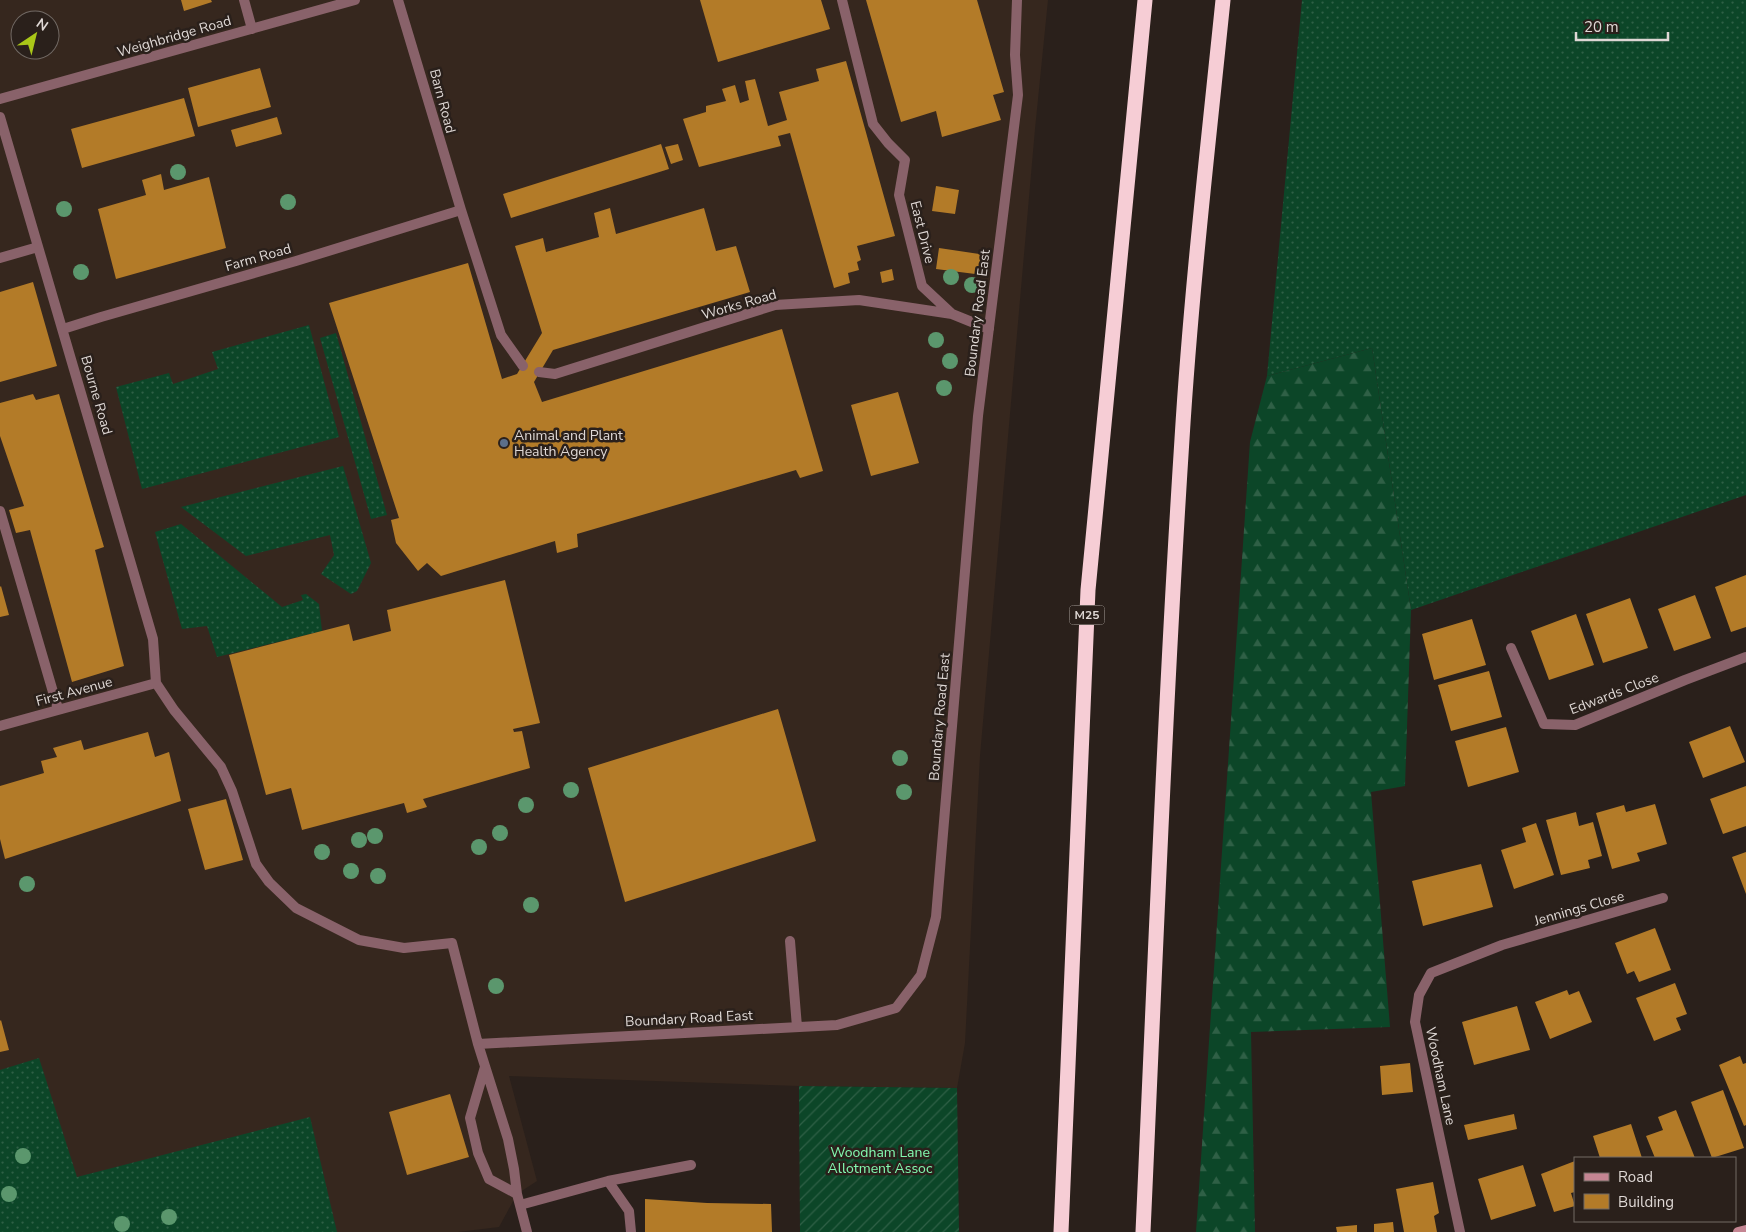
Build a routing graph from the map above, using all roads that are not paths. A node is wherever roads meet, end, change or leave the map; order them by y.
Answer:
1 (244, 0) edge
2 (355, 0) edge
3 (398, 0) edge
4 (842, 0) edge
5 (1017, 0) edge
6 (1145, 0) edge
7 (1223, 0) edge
8 (252, 28) junction
9 (0, 99) edge
10 (0, 117) edge
11 (461, 210) junction
12 (38, 247) junction
13 (0, 258) edge
14 (952, 314) junction
15 (989, 328) junction
16 (63, 329) junction
17 (523, 366) dead end
18 (539, 372) dead end
19 (0, 511) edge
20 (1511, 648) dead end
21 (1745, 660) edge
22 (156, 683) junction
23 (58, 710) junction
24 (0, 726) edge
25 (1663, 898) dead end
26 (790, 941) dead end
27 (1502, 945) joint
28 (797, 1026) junction
29 (478, 1044) junction
30 (485, 1067) junction
31 (691, 1165) dead end
32 (608, 1181) junction
33 (517, 1194) junction
34 (520, 1205) junction
35 (1746, 1230) edge
36 (527, 1232) edge
37 (631, 1232) edge
38 (1061, 1232) edge
39 (1143, 1232) edge
40 (1460, 1232) edge
41 (1738, 1232) edge

1 - 8 street
2 - 8 street, Weighbridge Road
3 - 11 street, Barn Road
4 - 14 street, East Drive
5 - 15 street, Boundary Road East
6 - 38 highway, M25
7 - 39 highway
8 - 9 street, Weighbridge Road
10 - 12 street, Bourne Road
11 - 16 street, Farm Road
11 - 17 street
12 - 13 street
12 - 16 street, Bourne Road
14 - 15 street, East Drive
14 - 18 street, Works Road
15 - 28 street, Boundary Road East
16 - 22 street, Bourne Road
19 - 23 street
20 - 21 street, Edwards Close
22 - 23 street, First Avenue
22 - 29 street
23 - 24 street, First Avenue
25 - 27 street, Jennings Close
26 - 28 street
27 - 40 street, Woodham Lane
28 - 29 street, Boundary Road East
29 - 30 street
30 - 33 street
30 - 33 street
31 - 32 street
32 - 34 street
32 - 37 street
33 - 34 street
34 - 36 street
35 - 41 main road

